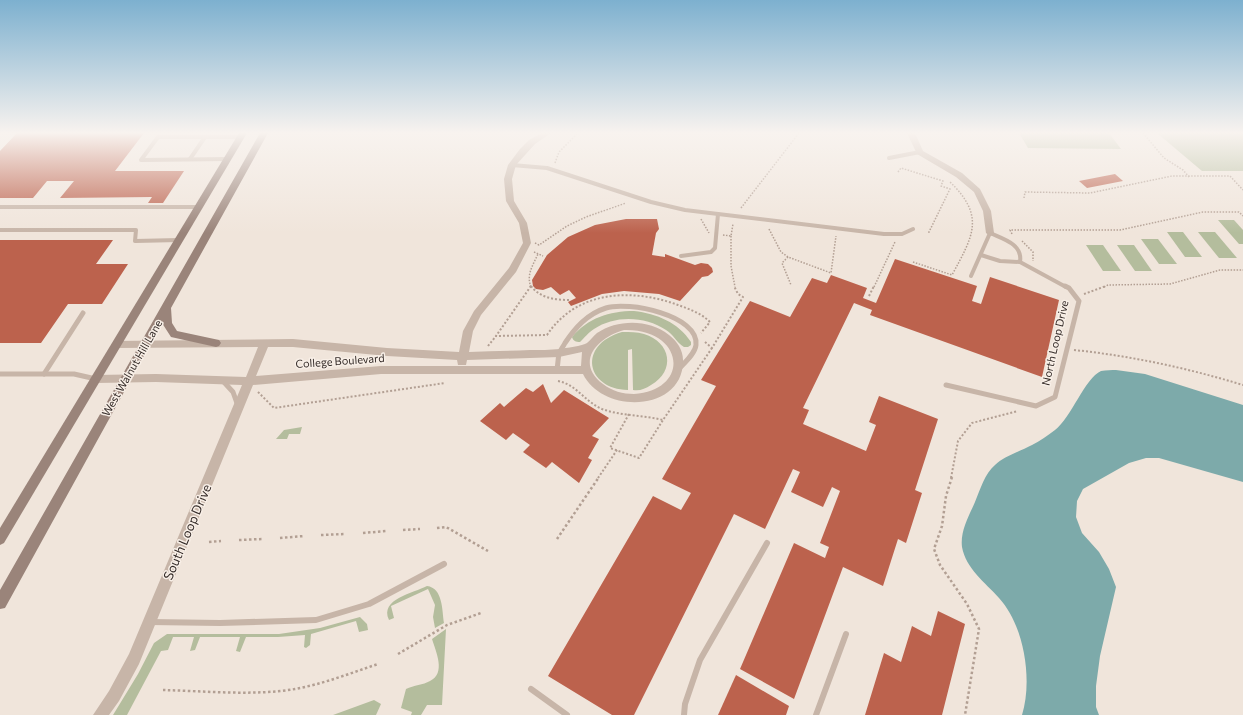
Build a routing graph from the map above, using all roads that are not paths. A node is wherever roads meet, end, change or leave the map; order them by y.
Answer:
1 (224, 166) edge
2 (245, 166) edge
3 (512, 166) edge
4 (536, 166) edge
5 (945, 166) edge
6 (0, 207) edge
7 (199, 207) junction
8 (718, 214) junction
9 (913, 229) dead end
10 (0, 230) edge
11 (990, 233) junction
12 (179, 240) junction
13 (981, 255) junction
14 (681, 256) dead end
15 (1020, 262) junction
16 (971, 276) dead end
17 (166, 308) junction
18 (84, 313) dead end
19 (216, 343) junction
20 (265, 343) junction
21 (116, 344) junction
22 (146, 344) junction
23 (589, 347) junction
24 (559, 353) junction
25 (463, 356) junction
26 (558, 369) junction
27 (460, 370) junction
28 (586, 370) junction
29 (678, 370) junction
30 (0, 374) edge
31 (44, 374) junction
32 (96, 379) junction
33 (125, 379) junction
34 (222, 380) junction
35 (250, 381) junction
36 (946, 385) dead end
37 (239, 409) junction
38 (0, 539) edge
39 (767, 543) dead end
40 (444, 564) dead end
41 (0, 603) edge
42 (149, 622) junction
43 (846, 634) dead end
44 (531, 689) dead end
45 (100, 715) edge
46 (567, 715) edge
47 (684, 715) edge
48 (816, 715) edge

1 - 7 main road
2 - 17 main road, West Walnut Hill Lane
3 - 25 street
4 - 8 lane
5 - 11 street
6 - 7 lane
7 - 12 main road
8 - 9 lane
8 - 14 lane
10 - 12 lane
11 - 13 lane
11 - 15 lane
12 - 21 main road
13 - 15 lane
13 - 16 lane
15 - 36 lane, North Loop Drive
17 - 19 main road
17 - 22 main road, West Walnut Hill Lane
18 - 31 lane
19 - 20 street, College Boulevard
19 - 22 street, College Boulevard
20 - 25 street, College Boulevard
20 - 35 street, South Loop Drive
21 - 22 street, College Boulevard
21 - 32 main road
22 - 33 main road, West Walnut Hill Lane
23 - 24 street, College Boulevard
23 - 28 street
23 - 29 street
24 - 25 street, College Boulevard
24 - 26 lane
24 - 29 lane
25 - 27 street
26 - 27 street, College Boulevard
26 - 28 street, College Boulevard
27 - 35 street, College Boulevard
28 - 29 street
30 - 31 lane
31 - 32 lane
32 - 33 street, College Boulevard
32 - 38 main road
33 - 34 street, College Boulevard
33 - 41 main road, West Walnut Hill Lane
34 - 35 street, College Boulevard
34 - 37 lane
35 - 37 street, South Loop Drive
37 - 42 street, South Loop Drive
39 - 47 lane
40 - 42 lane
42 - 45 street, South Loop Drive
43 - 48 lane
44 - 46 lane

